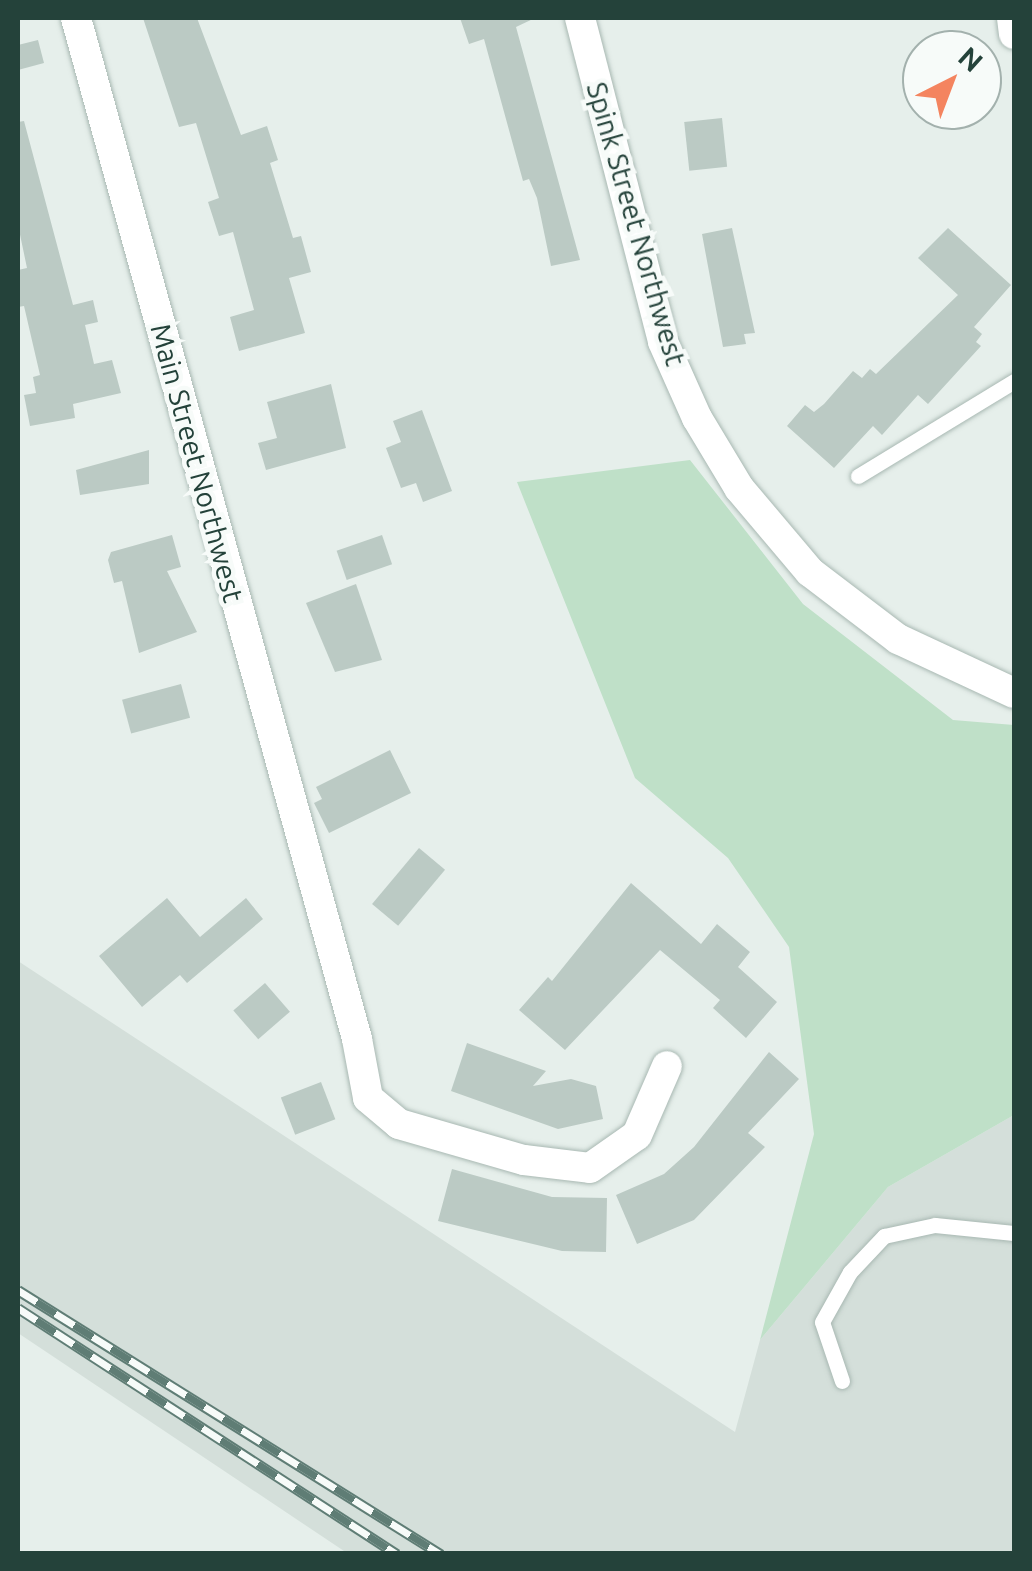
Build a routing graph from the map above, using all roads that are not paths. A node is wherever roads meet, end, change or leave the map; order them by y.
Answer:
1 (76, 18) edge
2 (580, 18) edge
3 (1012, 18) edge
4 (1014, 34) edge
5 (1014, 381) edge
6 (858, 476) dead end
7 (1014, 693) edge
8 (667, 1066) dead end
9 (1014, 1233) edge
10 (842, 1381) dead end

1 - 8 street, Main Street Northwest
2 - 7 street, Spink Street Northwest
3 - 4 street
5 - 6 lane
9 - 10 lane

